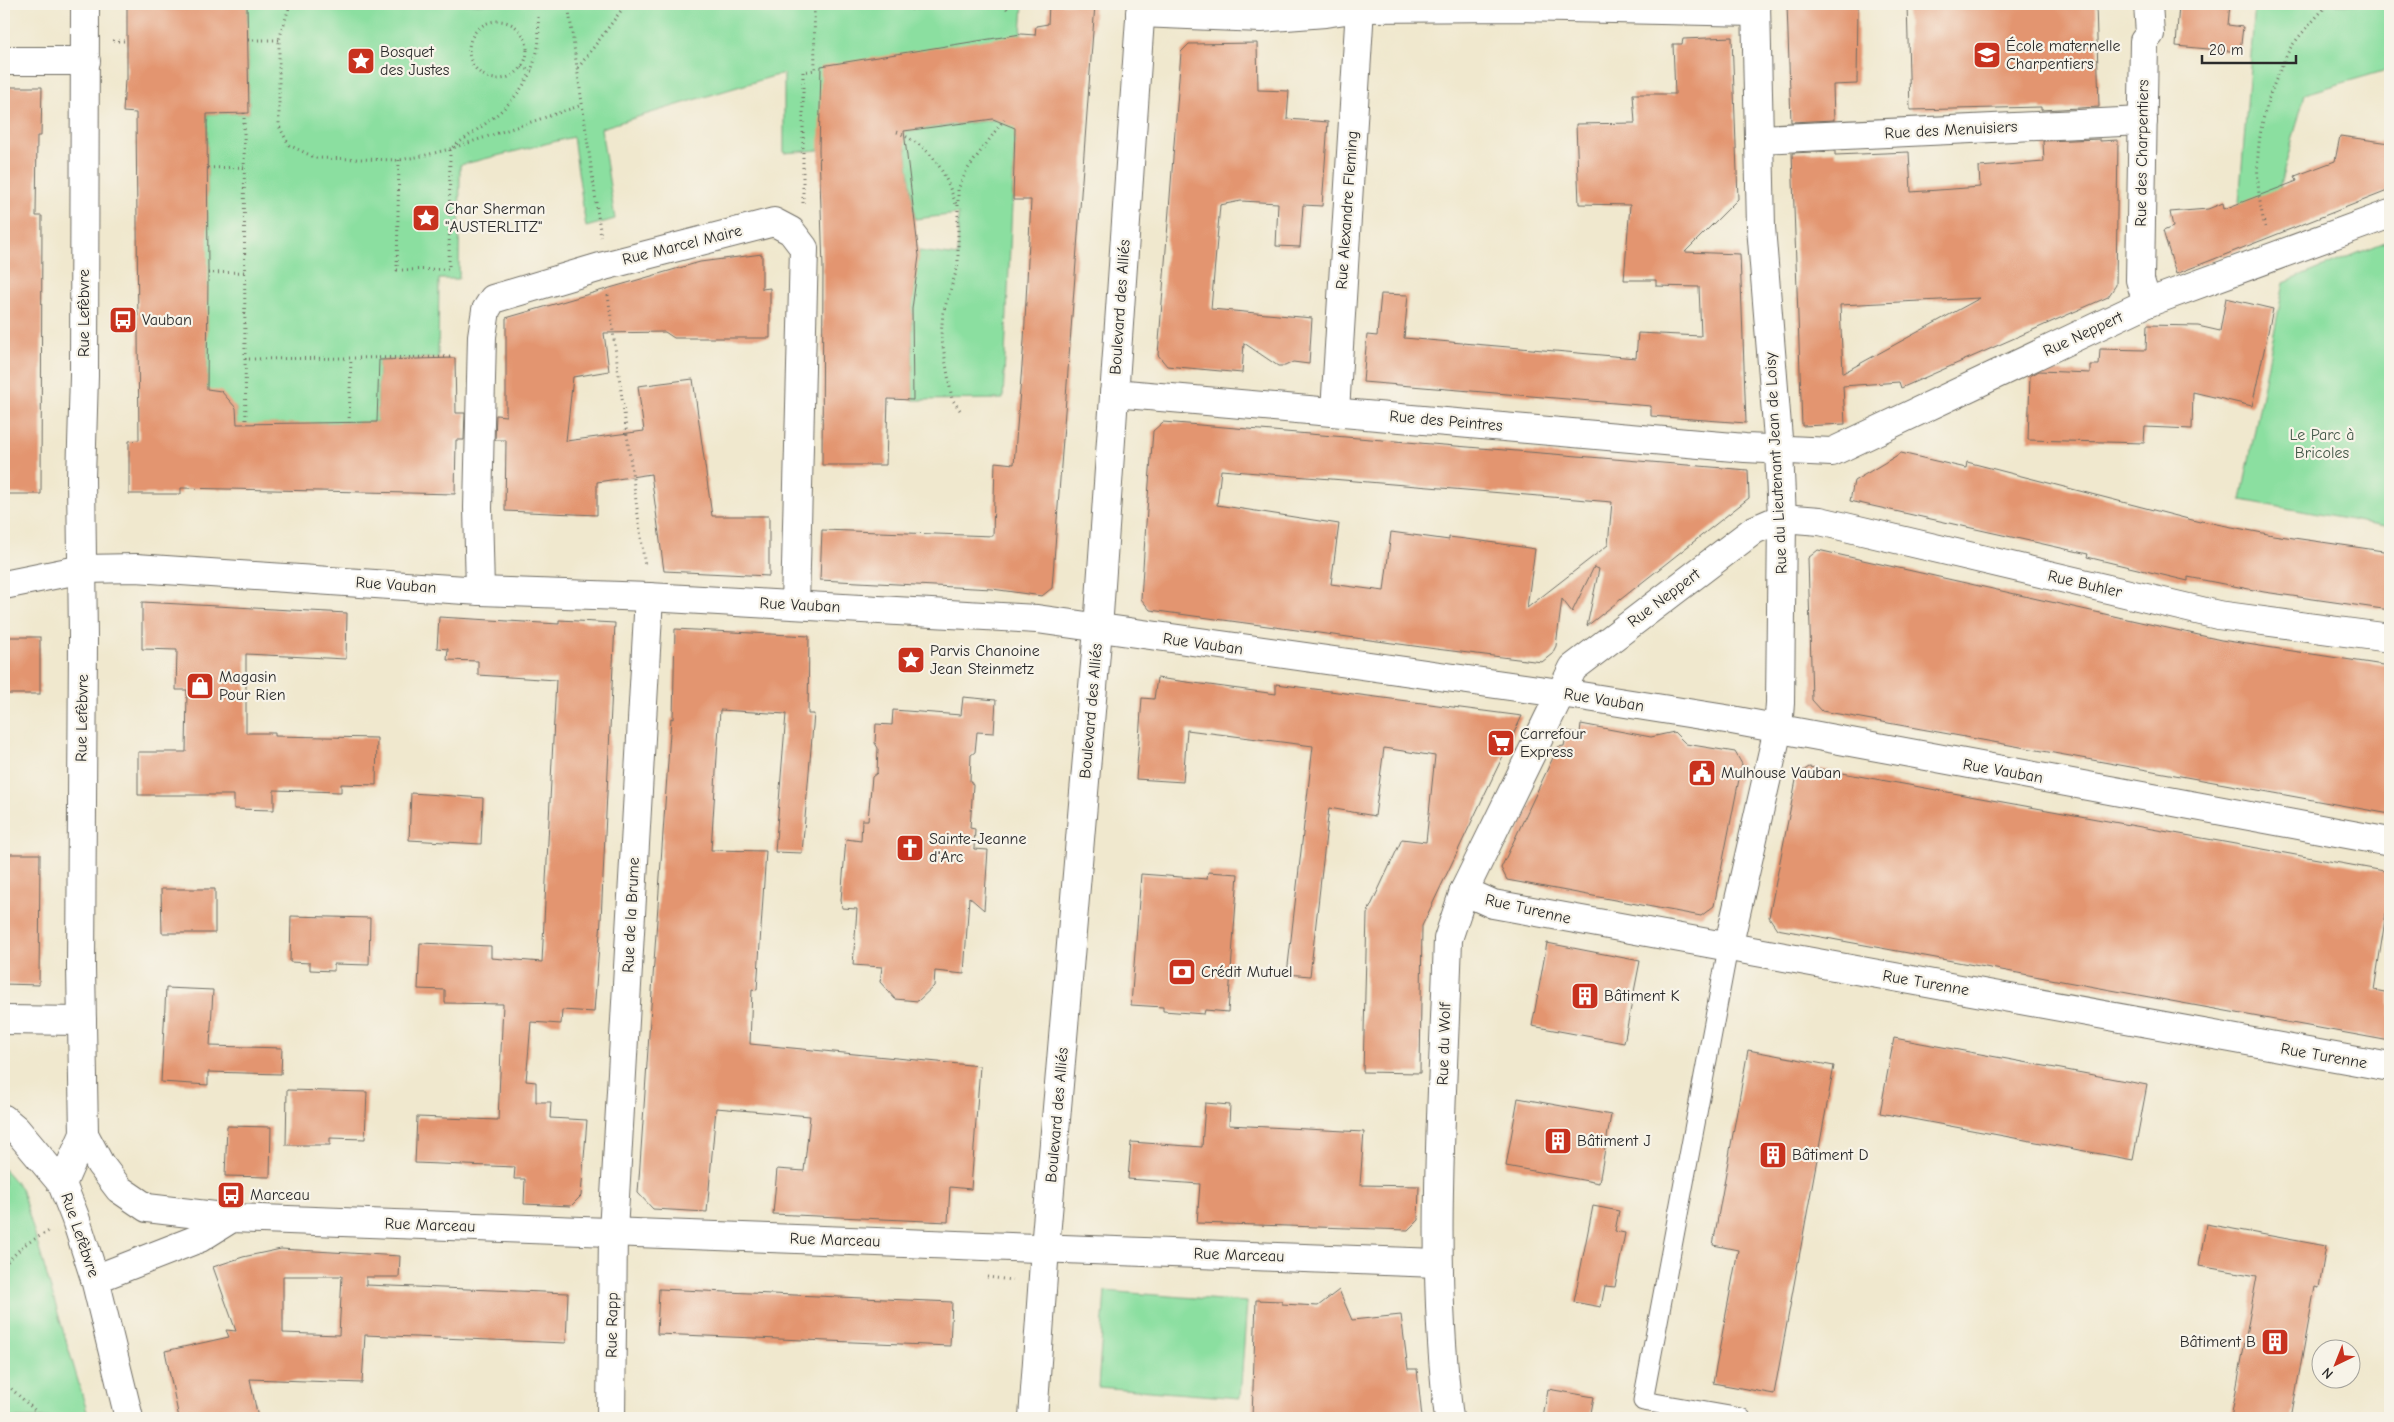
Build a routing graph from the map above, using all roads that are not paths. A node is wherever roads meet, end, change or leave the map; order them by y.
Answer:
1 (85, 4) edge
2 (2148, 4) edge
3 (1516, 5) edge
4 (1360, 8) junction
5 (1756, 8) edge
6 (1140, 9) edge
7 (1261, 11) edge
8 (4, 61) edge
9 (86, 61) junction
10 (2143, 121) junction
11 (1759, 139) junction
12 (2390, 214) edge
13 (2147, 304) junction
14 (1114, 392) junction
15 (1334, 411) junction
16 (1779, 450) junction
17 (1782, 518) junction
18 (82, 569) junction
19 (4, 585) edge
20 (480, 592) junction
21 (649, 597) junction
22 (795, 604) junction
23 (1098, 629) junction
24 (2390, 638) edge
25 (1561, 693) junction
26 (1778, 730) junction
27 (2390, 842) edge
28 (1464, 892) junction
29 (1728, 948) junction
30 (4, 1020) edge
31 (82, 1021) junction
32 (2390, 1068) edge
33 (4, 1119) edge
34 (84, 1134) junction
35 (62, 1184) junction
36 (232, 1218) junction
37 (613, 1232) junction
38 (1045, 1248) junction
39 (1437, 1263) junction
40 (95, 1279) junction
41 (129, 1418) edge
42 (611, 1418) edge
43 (1033, 1418) edge
44 (1449, 1418) edge
45 (1741, 1418) edge

1 - 9 street, Rue Lefèbvre
2 - 10 street, Rue des Charpentiers
3 - 4 street
3 - 5 street
4 - 7 street
4 - 15 street, Rue Alexandre Fleming
5 - 11 street, Rue du Lieutenant Jean de Loisy
6 - 7 street
6 - 14 street, Boulevard des Alliés
8 - 9 street
9 - 18 street, Rue Lefèbvre
10 - 11 street, Rue des Menuisiers
10 - 13 street, Rue des Charpentiers
11 - 16 street, Rue du Lieutenant Jean de Loisy
12 - 13 street, Rue Neppert
13 - 16 street, Rue Neppert
14 - 15 street, Rue des Peintres
14 - 23 street, Boulevard des Alliés
15 - 16 street, Rue des Peintres
16 - 17 street, Rue du Lieutenant Jean de Loisy
17 - 24 street, Rue Buhler
17 - 25 street, Rue Neppert
17 - 26 street, Rue du Lieutenant Jean de Loisy
18 - 19 street, Rue Vauban
18 - 20 street, Rue Vauban
18 - 31 street, Rue Lefèbvre
20 - 21 street, Rue Vauban
20 - 22 street, Rue Marcel Maire
21 - 22 street, Rue Vauban
21 - 37 street, Rue de la Brume
22 - 23 street, Rue Vauban
23 - 25 street, Rue Vauban
23 - 38 street, Boulevard des Alliés
25 - 26 street, Rue Vauban
25 - 28 street, Rue du Wolf
26 - 27 street, Rue Vauban
26 - 29 street, Rue du Lieutenant Jean de Loisy
28 - 29 street, Rue Turenne
28 - 39 street, Rue du Wolf
29 - 32 street, Rue Turenne
29 - 45 lane
30 - 31 street
31 - 34 street, Rue Lefèbvre
33 - 35 street
34 - 35 street, Rue Lefèbvre
34 - 36 street, Rue Marceau
35 - 40 street, Rue Lefèbvre
36 - 37 street, Rue Marceau
36 - 40 street
37 - 38 street, Rue Marceau
37 - 42 street, Rue Rapp
38 - 39 street, Rue Marceau
38 - 43 street, Boulevard des Alliés
39 - 44 street, Rue du Wolf
40 - 41 street, Rue Lefèbvre

